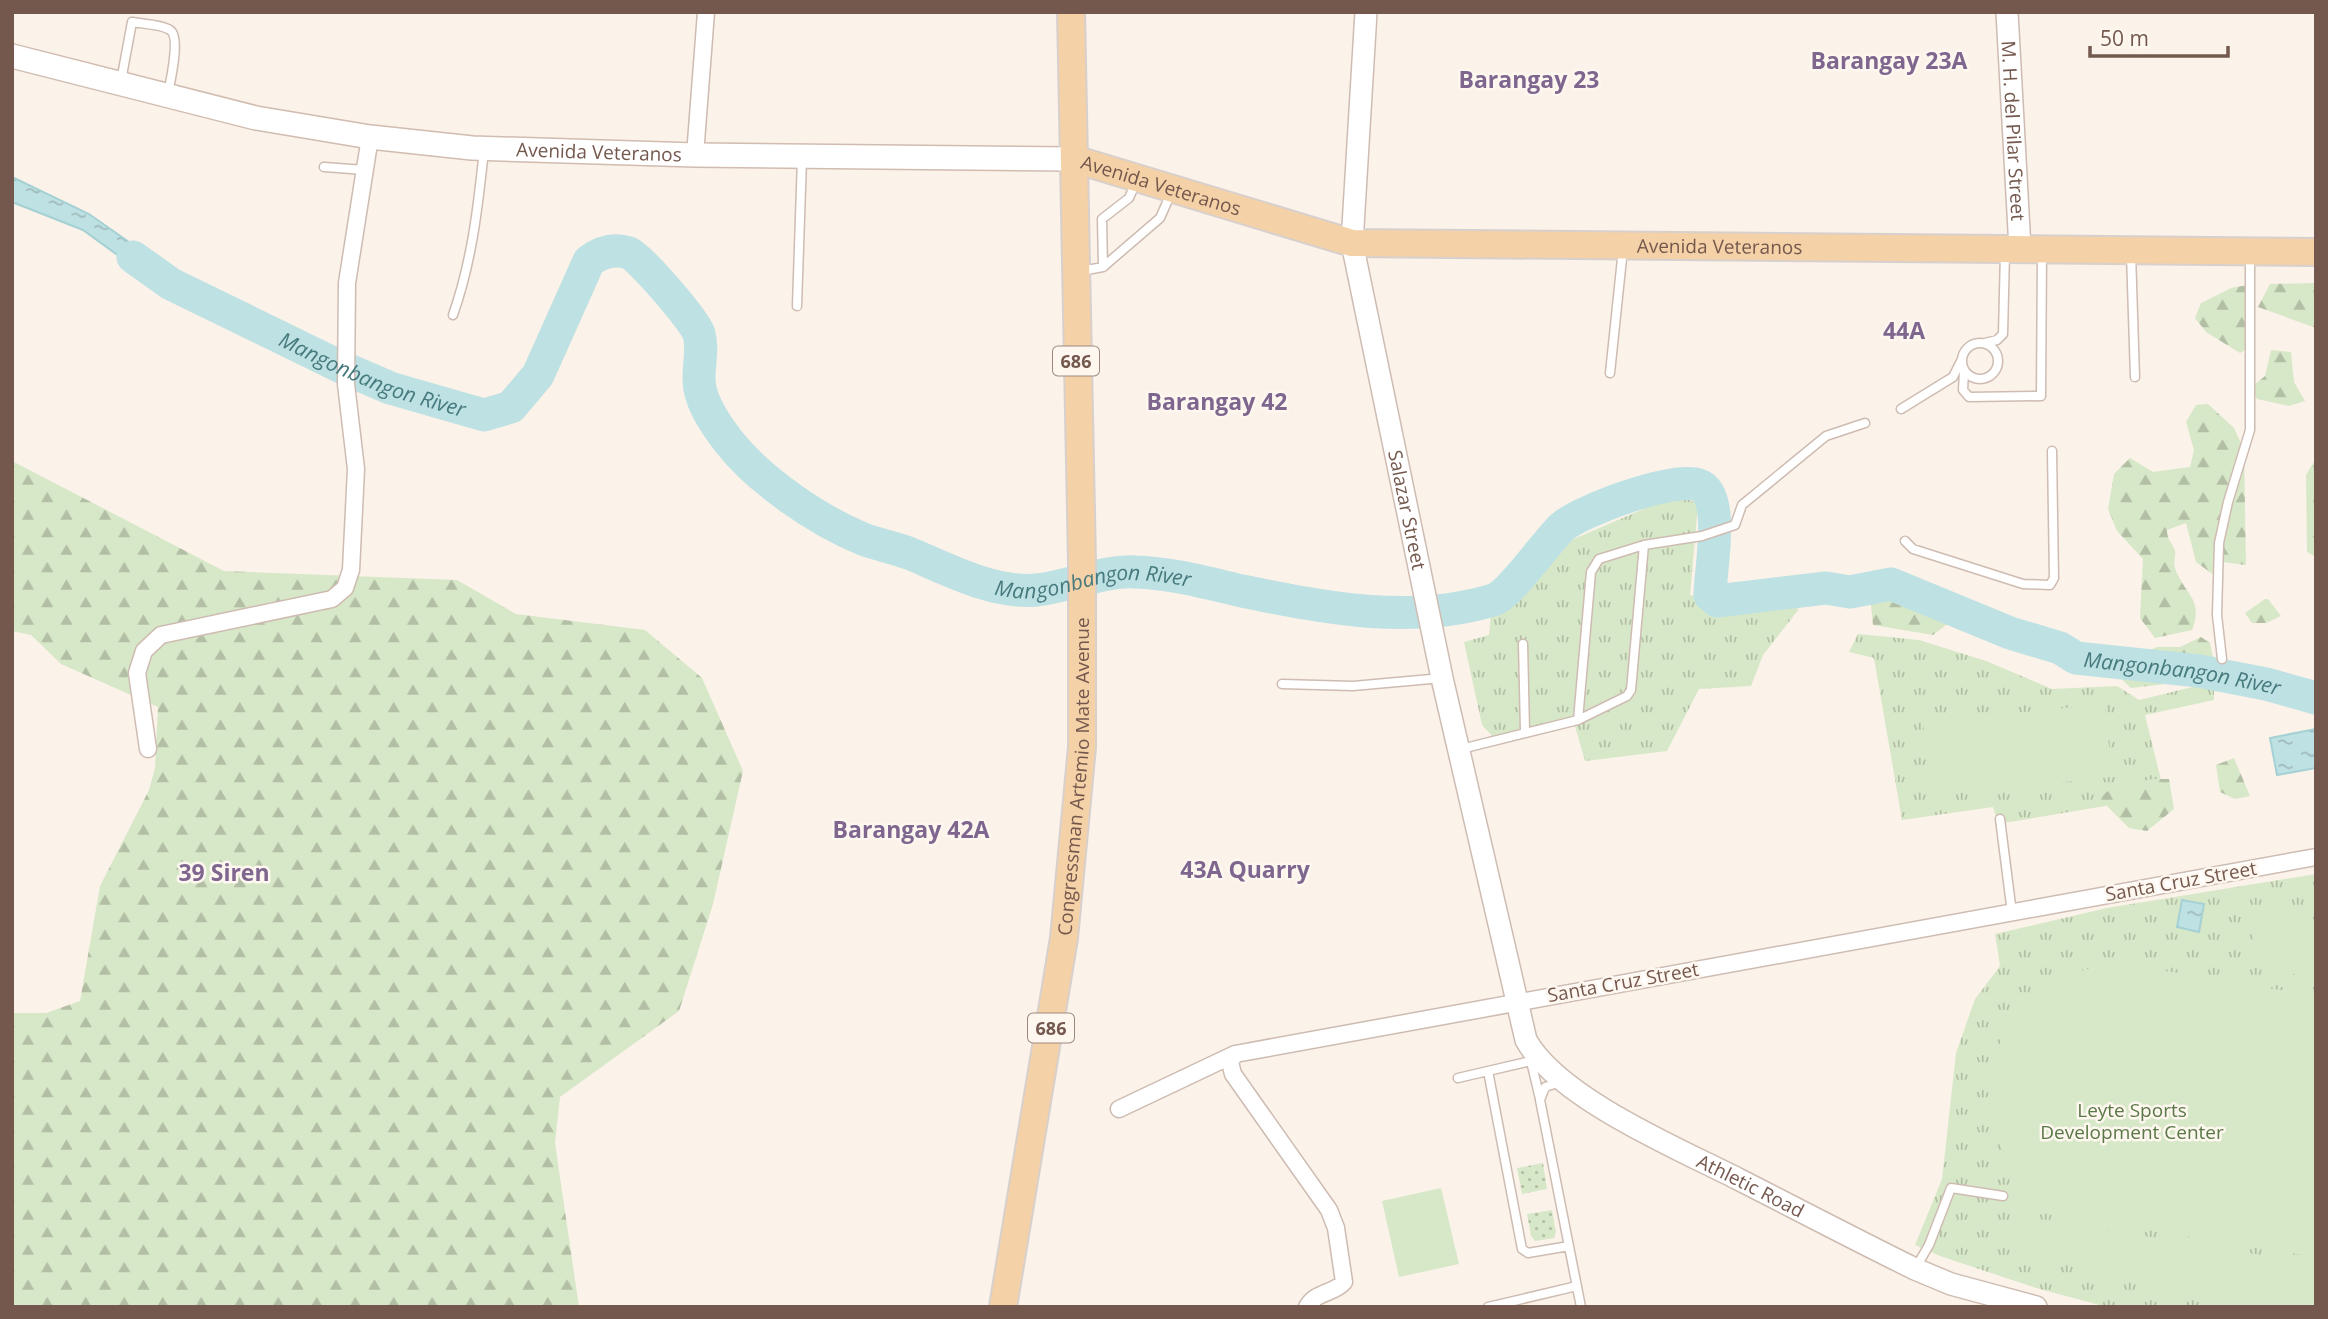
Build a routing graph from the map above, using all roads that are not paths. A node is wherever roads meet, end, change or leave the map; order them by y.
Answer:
1 (133, 12) edge
2 (706, 12) edge
3 (1071, 12) edge
4 (1366, 12) edge
5 (2007, 12) edge
6 (132, 22) junction
7 (12, 57) edge
8 (121, 84) junction
9 (168, 96) junction
10 (1073, 116) junction
11 (370, 137) junction
12 (484, 148) junction
13 (695, 155) junction
14 (803, 156) junction
15 (1073, 159) junction
16 (324, 167) dead end
17 (1101, 167) junction
18 (365, 170) junction
19 (1137, 178) junction
20 (1172, 189) junction
21 (1352, 243) junction
22 (1624, 246) junction
23 (2022, 249) junction
24 (2131, 250) junction
25 (2250, 251) junction
26 (2316, 251) edge
27 (1103, 267) junction
28 (1074, 272) junction
29 (797, 306) dead end
30 (453, 315) dead end
31 (1983, 343) junction
32 (1962, 359) junction
33 (1964, 371) junction
34 (1610, 373) dead end
35 (2135, 377) dead end
36 (1900, 409) dead end
37 (1866, 423) dead end
38 (2052, 451) dead end
39 (1905, 541) dead end
40 (1644, 544) junction
41 (1523, 644) dead end
42 (2222, 659) dead end
43 (1442, 678) junction
44 (1282, 684) dead end
45 (1578, 720) junction
46 (1525, 731) junction
47 (148, 749) dead end
48 (1458, 750) junction
49 (2000, 819) dead end
50 (2316, 857) edge
51 (2011, 913) junction
52 (1518, 1001) junction
53 (1528, 1051) junction
54 (1235, 1054) junction
55 (1488, 1071) junction
56 (1458, 1078) dead end
57 (1563, 1082) junction
58 (1540, 1101) junction
59 (1119, 1109) dead end
60 (2003, 1196) dead end
61 (1569, 1246) junction
62 (1915, 1269) junction
63 (1577, 1286) junction
64 (1003, 1307) edge
65 (1307, 1307) edge
66 (1488, 1307) edge
67 (1581, 1307) edge
68 (2036, 1307) edge

1 - 6 lane
2 - 13 street
3 - 10 main road, 686
4 - 21 street, Salazar Street
5 - 23 street, M. H. del Pilar Street
6 - 8 lane
6 - 9 lane
7 - 8 main road, Avenida Veteranos
8 - 9 main road, Avenida Veteranos
9 - 11 main road, Avenida Veteranos
10 - 15 main road, 686
10 - 17 main road
11 - 12 main road, Avenida Veteranos
11 - 18 street
12 - 13 main road, Avenida Veteranos
12 - 30 lane
13 - 14 main road, Avenida Veteranos
14 - 15 main road, Avenida Veteranos
14 - 29 lane
15 - 17 main road, Avenida Veteranos
15 - 28 main road, Congressman Artemio Mate Avenue / 686
16 - 18 lane
17 - 19 main road, Avenida Veteranos
18 - 47 street
19 - 20 main road, Avenida Veteranos
19 - 27 lane
20 - 21 main road, Avenida Veteranos
20 - 27 lane
21 - 22 main road, Avenida Veteranos
21 - 43 street, Salazar Street
22 - 23 main road, Avenida Veteranos
22 - 34 lane
23 - 24 main road, Avenida Veteranos
23 - 31 lane
23 - 33 lane
24 - 25 main road, Avenida Veteranos
24 - 35 lane
25 - 26 main road, Avenida Veteranos
25 - 42 lane
27 - 28 lane
28 - 64 main road, Congressman Artemio Mate Avenue / 686
31 - 32 lane
31 - 33 lane
32 - 33 lane
32 - 36 lane
37 - 40 lane
38 - 39 lane
40 - 45 lane
40 - 45 lane
41 - 46 lane
43 - 44 lane
43 - 48 street, Salazar Street
45 - 46 lane
46 - 48 lane
48 - 52 street, Salazar Street
49 - 51 lane
50 - 51 street, Santa Cruz Street
51 - 52 street, Santa Cruz Street
52 - 53 street, Athletic Road
52 - 54 street, Santa Cruz Street
53 - 55 lane
53 - 57 street, Athletic Road
53 - 58 lane
54 - 59 street, Santa Cruz Street
54 - 65 street
55 - 56 lane
55 - 61 lane
57 - 58 lane
57 - 62 street, Athletic Road
58 - 61 lane
60 - 62 lane
61 - 63 lane
62 - 68 street, Athletic Road
63 - 66 lane
63 - 67 lane

